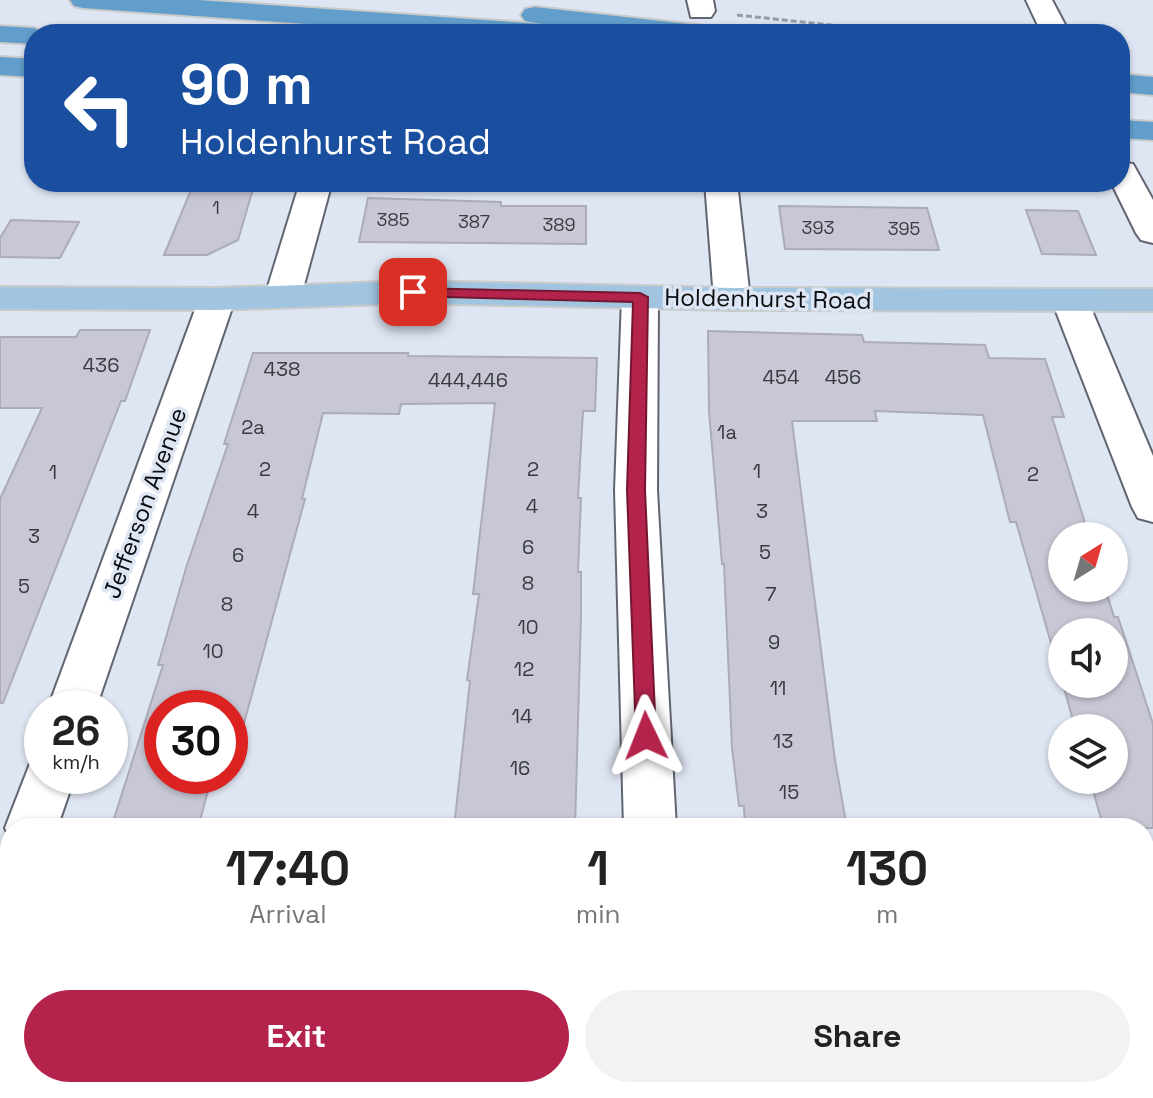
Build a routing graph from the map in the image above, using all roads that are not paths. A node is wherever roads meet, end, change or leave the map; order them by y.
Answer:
1 (83, 0) edge
2 (381, 0) edge
3 (1039, 0) edge
4 (702, 15) edge
5 (424, 24) edge
6 (1051, 24) edge
7 (0, 34) edge
8 (24, 35) edge
9 (0, 66) edge
10 (24, 67) edge
11 (1130, 84) edge
12 (1153, 86) edge
13 (1130, 130) edge
14 (1153, 131) edge
15 (1130, 187) edge
16 (313, 192) edge
17 (722, 192) edge
18 (1153, 233) edge
19 (283, 296) junction
20 (640, 297) junction
21 (0, 298) edge
22 (217, 299) junction
23 (732, 299) junction
24 (1153, 300) edge
25 (1070, 301) junction
26 (1153, 507) edge
27 (78, 690) edge
28 (43, 794) edge
29 (34, 818) edge
30 (650, 818) edge

1 - 5 highway
2 - 4 highway
3 - 6 street
7 - 8 highway
9 - 10 highway
11 - 12 highway
13 - 14 highway
15 - 18 street
16 - 19 street
17 - 23 street
19 - 20 main road, Holdenhurst Road
19 - 22 main road, Holdenhurst Road
20 - 23 main road, Holdenhurst Road
20 - 30 street
21 - 22 main road, Holdenhurst Road
22 - 27 street, Jefferson Avenue
23 - 25 main road, Holdenhurst Road
24 - 25 main road, Holdenhurst Road
25 - 26 street
28 - 29 street

